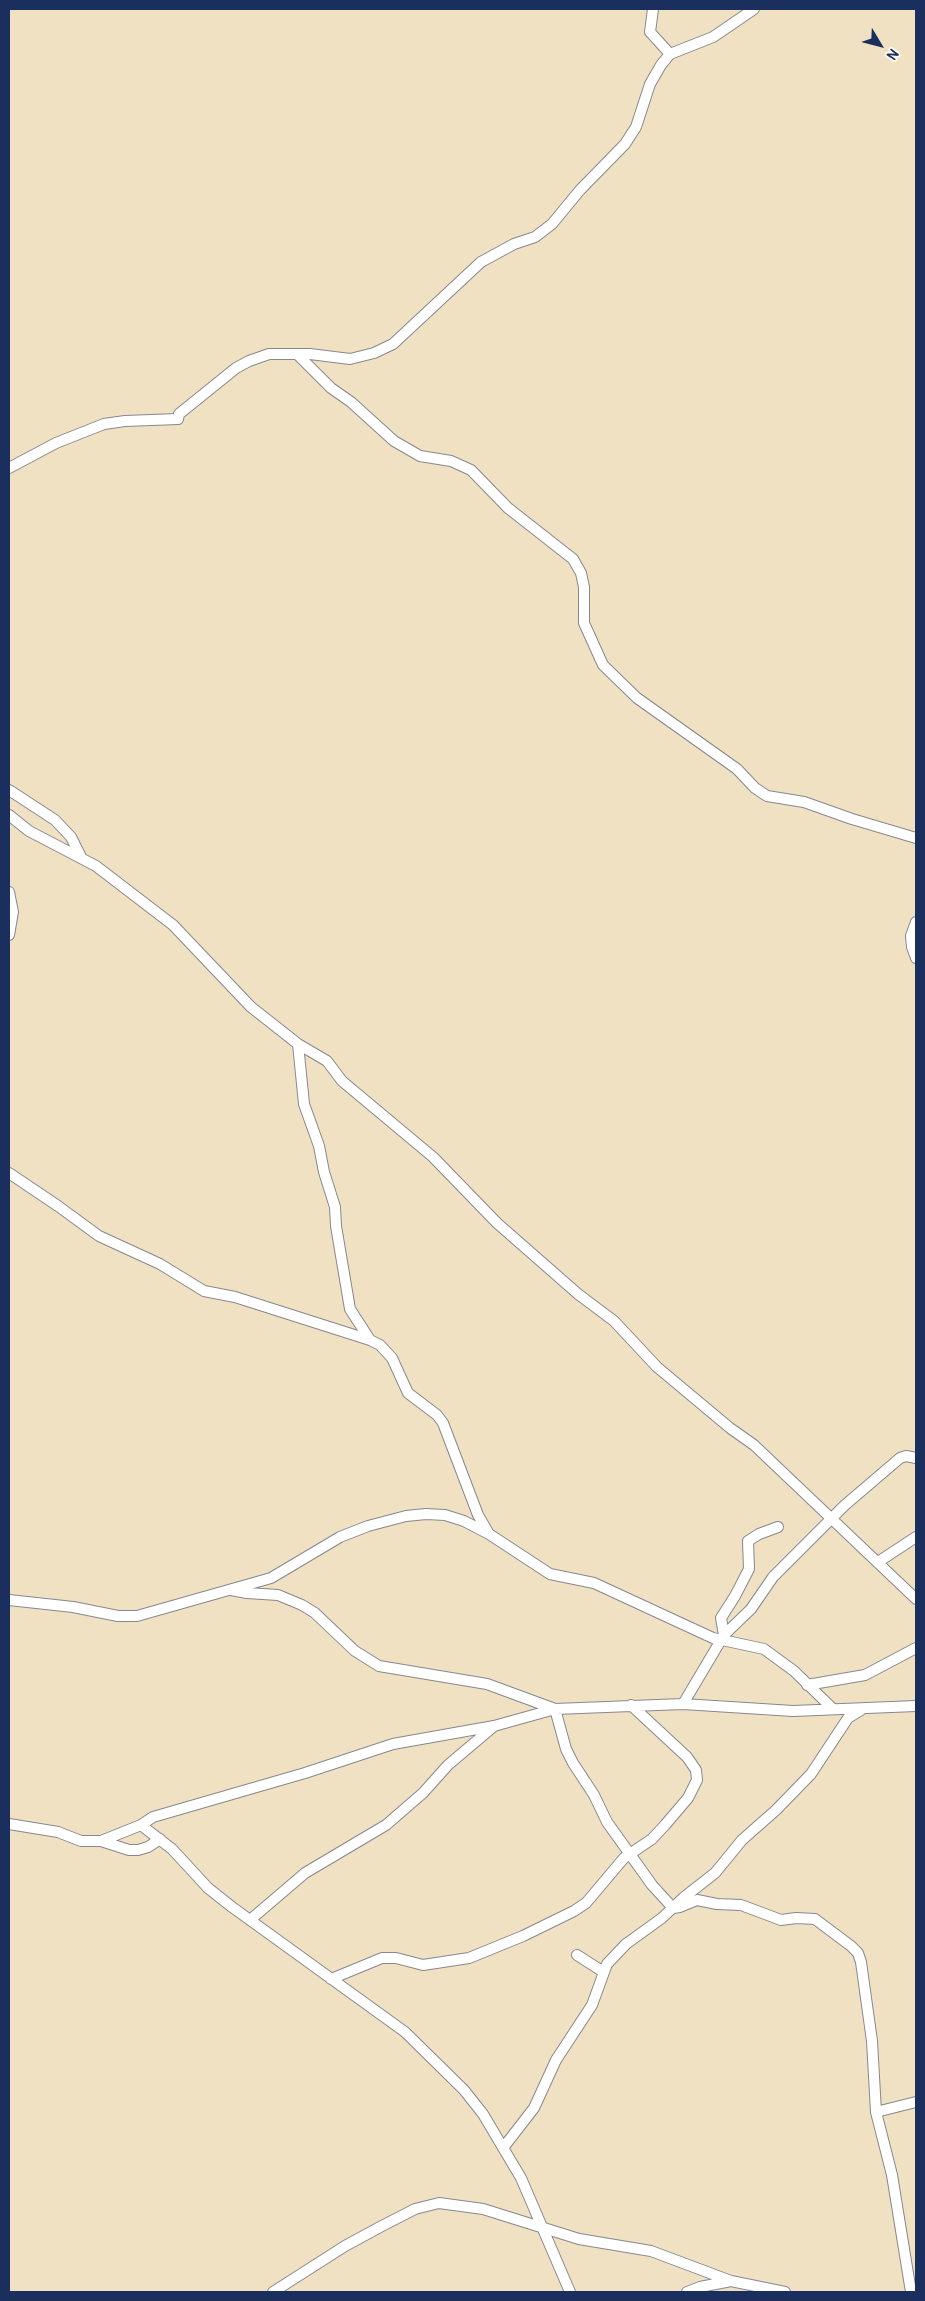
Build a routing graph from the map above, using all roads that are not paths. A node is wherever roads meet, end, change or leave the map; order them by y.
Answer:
1 (653, 9) edge
2 (754, 9) edge
3 (670, 54) junction
4 (297, 354) junction
5 (9, 468) edge
6 (9, 790) edge
7 (9, 815) edge
8 (916, 838) edge
9 (81, 857) junction
10 (9, 892) edge
11 (916, 922) edge
12 (9, 936) edge
13 (916, 958) edge
14 (298, 1044) junction
15 (9, 1173) edge
16 (370, 1340) junction
17 (916, 1458) edge
18 (832, 1518) junction
19 (778, 1527) dead end
20 (489, 1534) junction
21 (916, 1537) edge
22 (878, 1562) junction
23 (232, 1590) junction
24 (916, 1599) edge
25 (9, 1600) edge
26 (723, 1637) junction
27 (916, 1648) edge
28 (807, 1685) junction
29 (683, 1704) junction
30 (631, 1705) junction
31 (916, 1706) edge
32 (555, 1709) junction
33 (832, 1709) junction
34 (861, 1710) junction
35 (494, 1726) junction
36 (9, 1824) edge
37 (141, 1825) junction
38 (160, 1839) junction
39 (101, 1841) junction
40 (629, 1854) junction
41 (673, 1908) junction
42 (250, 1920) junction
43 (577, 1955) dead end
44 (602, 1971) junction
45 (331, 1980) junction
46 (916, 2102) edge
47 (876, 2112) junction
48 (503, 2148) junction
49 (544, 2228) junction
50 (732, 2281) junction
51 (273, 2292) edge
52 (570, 2292) edge
53 (687, 2292) edge
54 (785, 2292) edge
55 (912, 2292) edge

1 - 3 street
2 - 3 street
3 - 4 street
4 - 5 street
4 - 8 street
6 - 9 street
7 - 9 street
9 - 14 street
10 - 12 street
11 - 13 street
14 - 16 street
14 - 18 street
15 - 16 street
16 - 20 street
17 - 18 street
18 - 22 street
18 - 26 street
19 - 26 street
20 - 23 street
20 - 26 street
21 - 22 street
22 - 24 street
23 - 25 street
23 - 32 street
26 - 28 street
26 - 29 street
27 - 28 street
28 - 33 street
29 - 30 street
29 - 33 street
30 - 32 street
30 - 40 street
31 - 34 street
32 - 35 street
32 - 40 street
33 - 34 street
34 - 41 street
35 - 37 street
35 - 42 street
36 - 39 street
37 - 38 street
37 - 39 street
38 - 39 street
38 - 42 street
40 - 41 street
40 - 45 street
41 - 44 street
41 - 47 street
42 - 45 street
43 - 44 street
44 - 48 street
45 - 48 street
46 - 47 street
47 - 55 street
48 - 49 street
49 - 50 street
49 - 51 street
49 - 52 street
50 - 53 street
50 - 54 street

